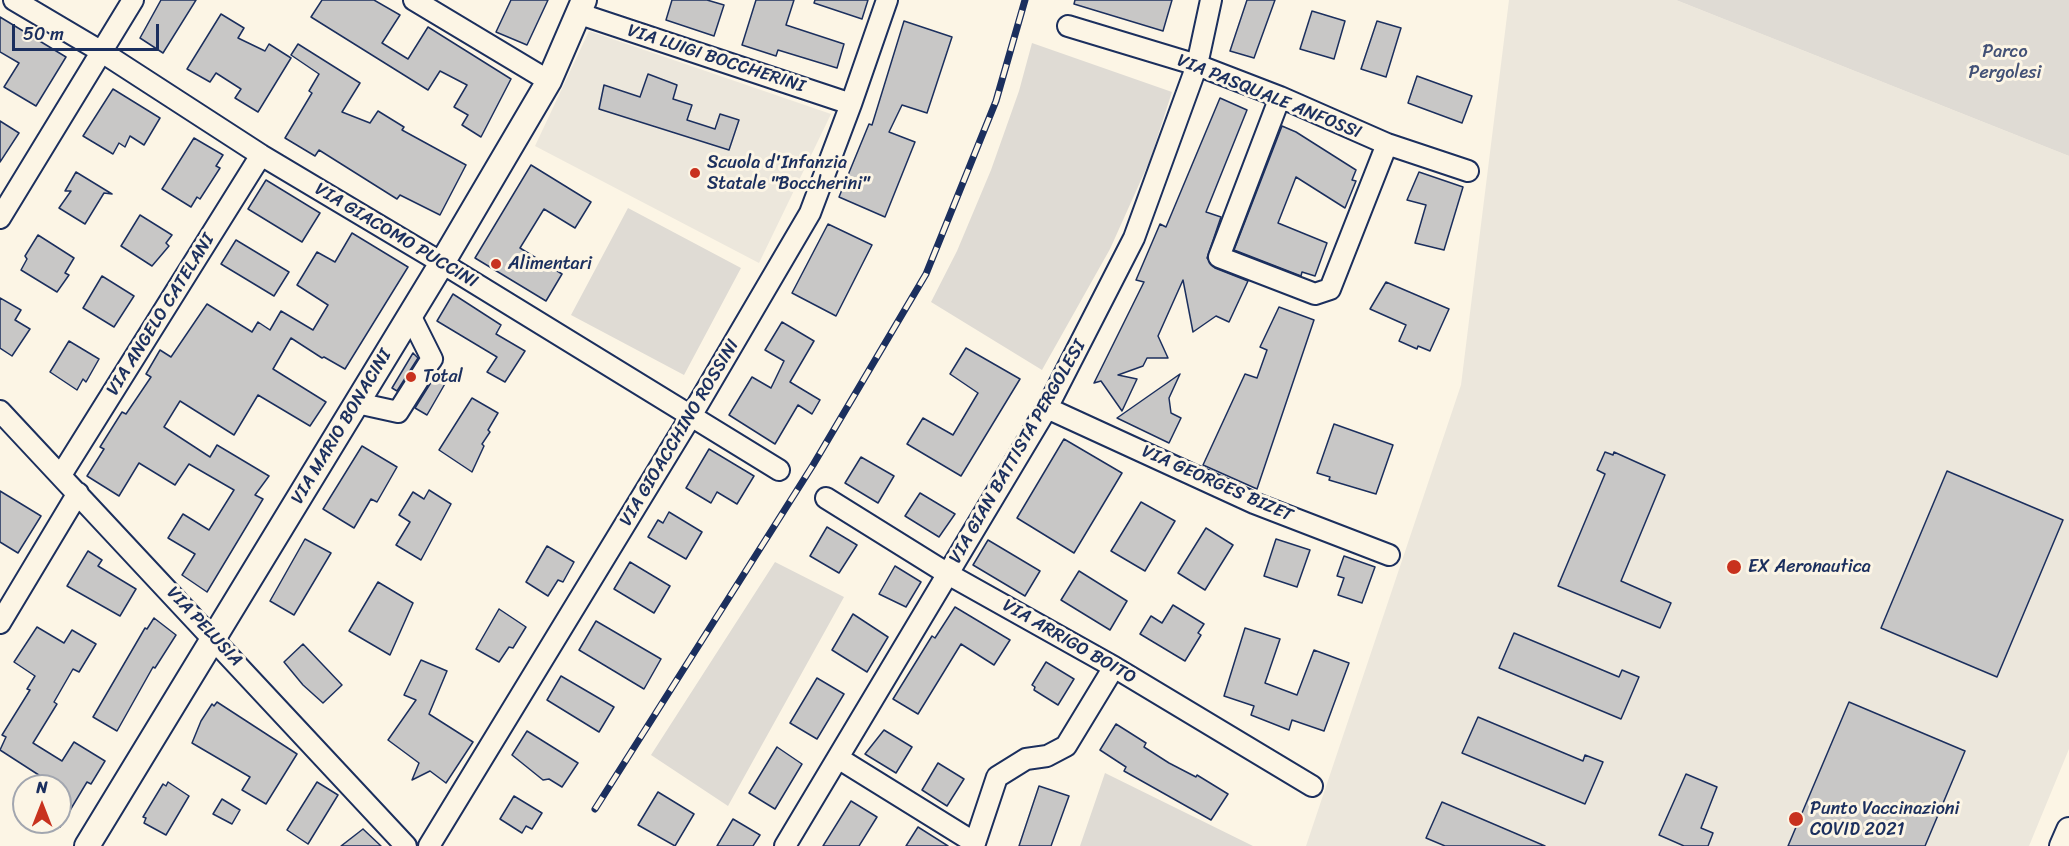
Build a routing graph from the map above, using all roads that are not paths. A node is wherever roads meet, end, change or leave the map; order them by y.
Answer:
1 (14, 0) edge
2 (133, 0) edge
3 (414, 0) edge
4 (887, 0) edge
5 (1211, 0) edge
6 (582, 7) edge
7 (1068, 26) dead end
8 (102, 52) junction
9 (1197, 65) junction
10 (549, 81) junction
11 (1280, 97) junction
12 (851, 105) junction
13 (1387, 144) junction
14 (261, 156) junction
15 (1468, 171) dead end
16 (0, 218) edge
17 (442, 263) junction
18 (410, 315) junction
19 (357, 403) junction
20 (1047, 408) junction
21 (0, 411) edge
22 (692, 416) junction
23 (779, 470) dead end
24 (61, 475) junction
25 (78, 493) junction
26 (826, 498) dead end
27 (1389, 555) dead end
28 (948, 574) junction
29 (0, 623) edge
30 (214, 637) junction
31 (1114, 667) junction
32 (838, 758) junction
33 (1312, 786) dead end
34 (2069, 830) edge
35 (974, 844) edge
36 (87, 846) edge
37 (406, 846) edge
38 (429, 846) edge
39 (785, 846) edge
40 (2062, 846) edge

1 - 8 street, VIA GIACOMO PUCCINI
2 - 8 street
3 - 10 street
4 - 12 street, VIA GIOACCHINO ROSSINI
5 - 9 street, VIA GIAN BATTISTA PERGOLESI
6 - 10 main road, VIA MARIO BONACINI
6 - 12 street, VIA LUIGI BOCCHERINI
7 - 9 street, VIA PASQUALE ANFOSSI
8 - 14 street, VIA GIACOMO PUCCINI
8 - 16 street
9 - 11 street, VIA PASQUALE ANFOSSI
9 - 20 street, VIA GIAN BATTISTA PERGOLESI
10 - 17 main road, VIA MARIO BONACINI
11 - 13 street, VIA PASQUALE ANFOSSI
11 - 13 street
12 - 22 street, VIA GIOACCHINO ROSSINI
13 - 15 street, VIA PASQUALE ANFOSSI
14 - 17 street, VIA GIACOMO PUCCINI
14 - 24 street, VIA ANGELO CATELANI
17 - 18 main road, VIA MARIO BONACINI
17 - 22 street, VIA GIACOMO PUCCINI
18 - 19 main road, VIA MARIO BONACINI
18 - 19 street
19 - 30 main road, VIA MARIO BONACINI
20 - 27 street, VIA GEORGES BIZET
20 - 28 street, VIA GIAN BATTISTA PERGOLESI
21 - 24 street, VIA PELUSIA
22 - 23 street, VIA GIACOMO PUCCINI
22 - 38 street, VIA GIOACCHINO ROSSINI
24 - 25 street, VIA PELUSIA
25 - 29 street
25 - 30 street, VIA PELUSIA
26 - 28 street, VIA ARRIGO BOITO
28 - 31 street, VIA ARRIGO BOITO
28 - 32 street, VIA GIAN BATTISTA PERGOLESI
30 - 36 main road, VIA MARIO BONACINI
30 - 37 street, VIA PELUSIA
31 - 33 street, VIA ARRIGO BOITO
31 - 35 street
32 - 35 street
32 - 39 street, VIA GIAN BATTISTA PERGOLESI
34 - 40 main road

